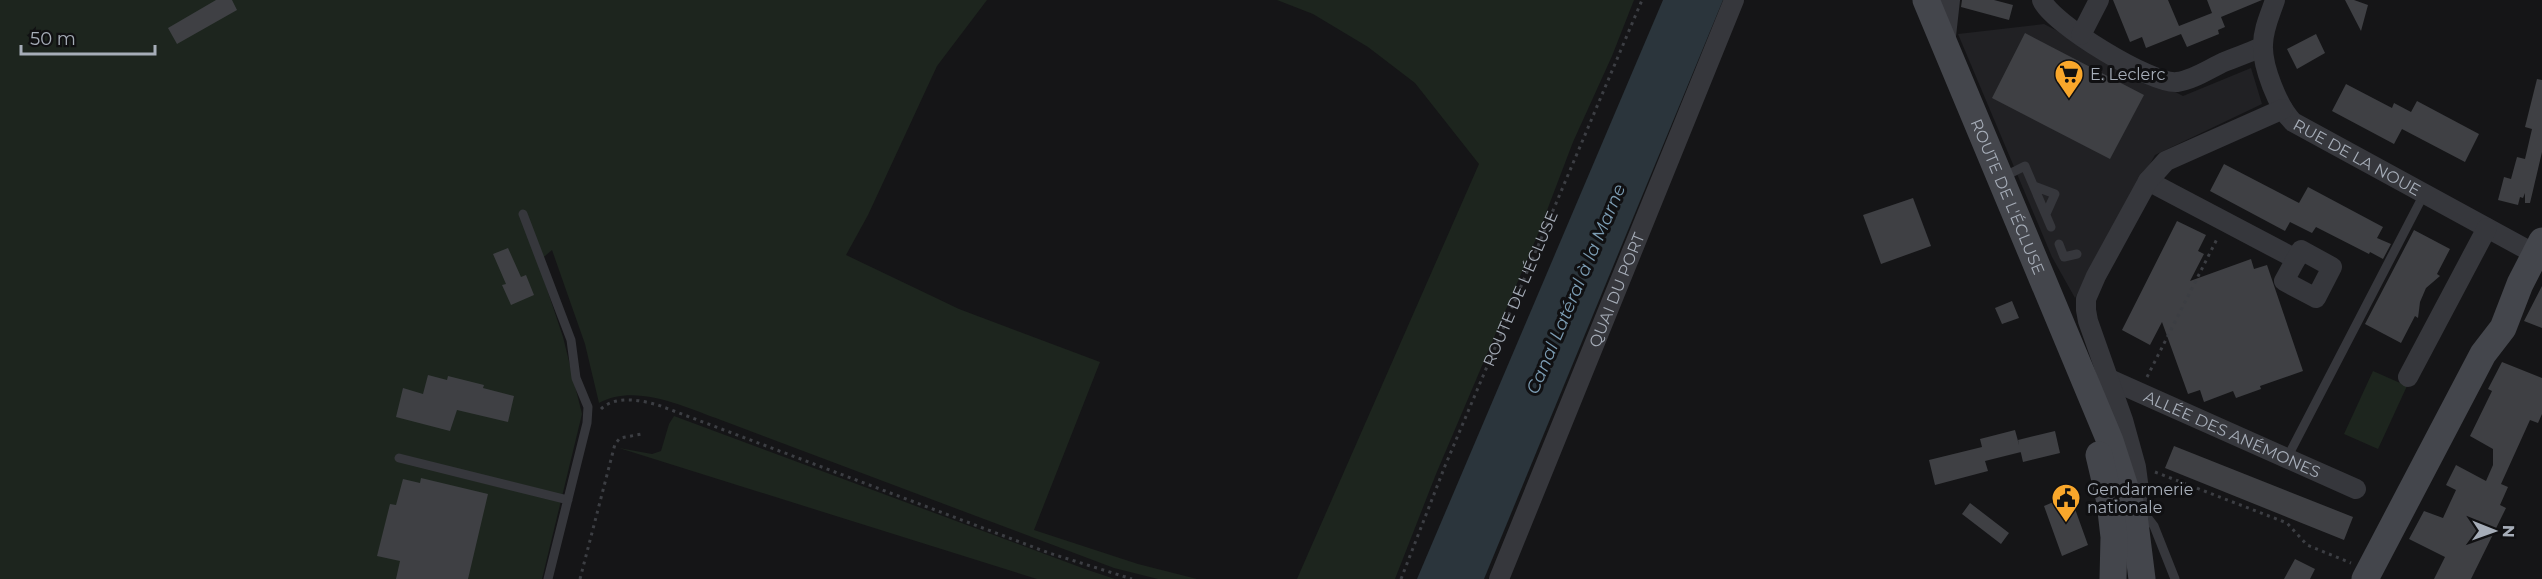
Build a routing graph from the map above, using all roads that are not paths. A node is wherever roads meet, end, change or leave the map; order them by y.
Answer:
1 (1734, 0) edge
2 (1926, 0) edge
3 (1950, 0) edge
4 (2042, 0) edge
5 (2099, 0) edge
6 (2275, 0) edge
7 (2081, 35) junction
8 (1945, 45) junction
9 (2262, 47) junction
10 (2283, 109) junction
11 (2001, 178) junction
12 (2148, 181) junction
13 (2034, 186) junction
14 (2424, 194) junction
15 (523, 214) dead end
16 (2046, 214) junction
17 (2051, 227) dead end
18 (2487, 228) junction
19 (2059, 244) dead end
20 (2539, 248) edge
21 (2077, 254) dead end
22 (2296, 259) dead end
23 (2408, 377) dead end
24 (2100, 387) junction
25 (399, 458) dead end
26 (2287, 459) junction
27 (2356, 489) dead end
28 (568, 500) junction
29 (2136, 506) junction
30 (2367, 575) edge
31 (548, 579) edge
32 (1499, 579) edge
33 (2113, 579) edge
34 (2142, 579) edge
35 (2175, 579) edge

1 - 32 street, QUAI DU PORT
2 - 8 main road, ROUTE DE L'ÉCLUSE
3 - 8 street
4 - 7 street
5 - 7 street
6 - 9 street, RUE DE LA NOUE
7 - 9 street
8 - 11 main road, ROUTE DE L'ÉCLUSE
9 - 10 street, RUE DE LA NOUE
10 - 12 street
10 - 14 street, RUE DE LA NOUE
11 - 13 lane
11 - 24 main road, ROUTE DE L'ÉCLUSE
12 - 22 street
12 - 24 street
13 - 16 lane
13 - 16 lane
14 - 18 street, RUE DE LA NOUE
14 - 26 lane
15 - 28 lane
16 - 17 lane
18 - 20 street, RUE DE LA NOUE
18 - 23 street
19 - 21 lane
20 - 30 main road
24 - 26 street, ALLÉE DES ANÉMONES
24 - 29 main road, ROUTE DE L'ÉCLUSE
24 - 29 street
24 - 33 main road, ROUTE DE L'ÉCLUSE
25 - 28 lane
26 - 27 street, ALLÉE DES ANÉMONES
28 - 31 lane
29 - 34 main road, ROUTE DE L'ÉCLUSE
29 - 35 lane

